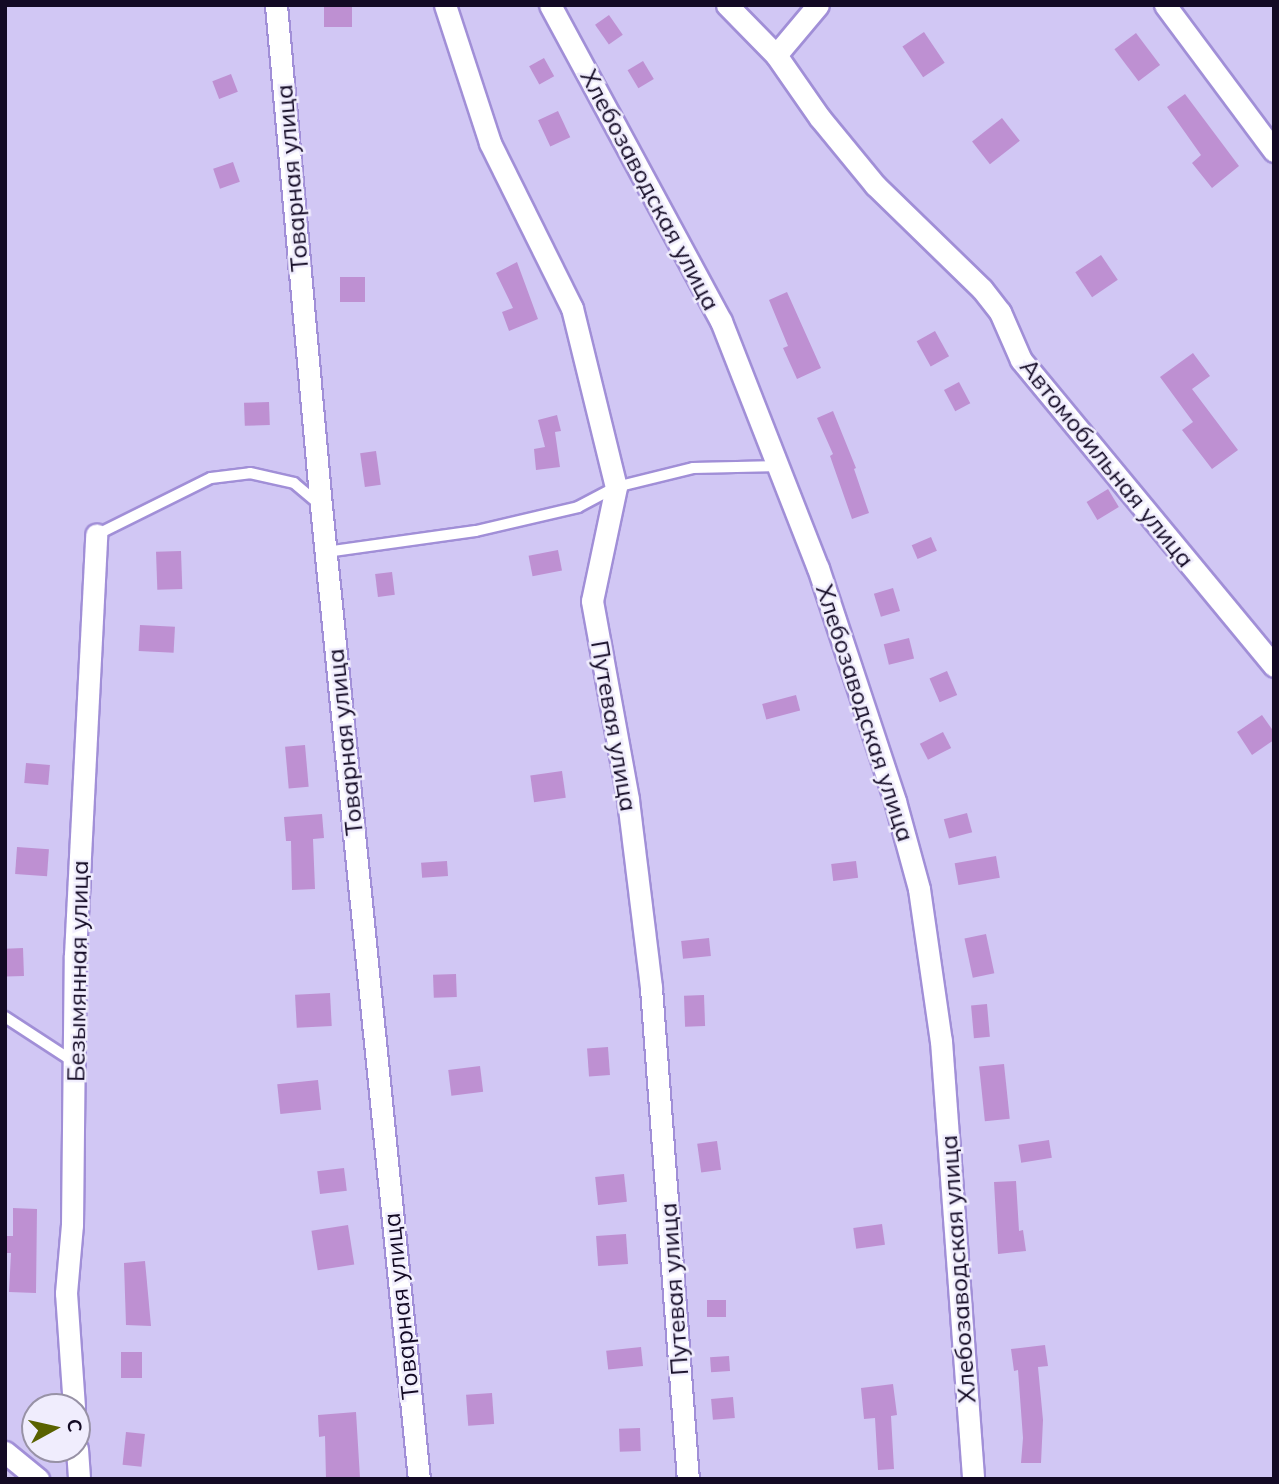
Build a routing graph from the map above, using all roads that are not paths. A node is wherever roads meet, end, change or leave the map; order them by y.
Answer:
1 (276, 5) edge
2 (445, 5) edge
3 (550, 5) edge
4 (727, 5) edge
5 (818, 5) edge
6 (1165, 5) edge
7 (776, 55) junction
8 (1274, 151) edge
9 (780, 466) junction
10 (616, 487) junction
11 (321, 506) junction
12 (96, 535) joint
13 (326, 552) junction
14 (1274, 666) edge
15 (5, 1017) edge
16 (76, 1064) junction
17 (73, 1393) edge
18 (5, 1452) edge
19 (38, 1479) edge
20 (419, 1479) edge
21 (688, 1479) edge
22 (974, 1479) edge

1 - 11 street, Товарная улица
2 - 10 street, Путевая улица
3 - 9 street, Хлебозаводская улица
4 - 7 street, Автомобильная улица
5 - 7 street
6 - 8 street
7 - 14 street, Автомобильная улица
9 - 10 lane
9 - 22 street, Хлебозаводская улица
10 - 13 lane
10 - 21 street, Путевая улица
11 - 12 lane
11 - 13 street, Товарная улица
12 - 16 street, Безымянная улица
13 - 20 street, Товарная улица
15 - 16 lane
16 - 17 street, Безымянная улица
18 - 19 street

